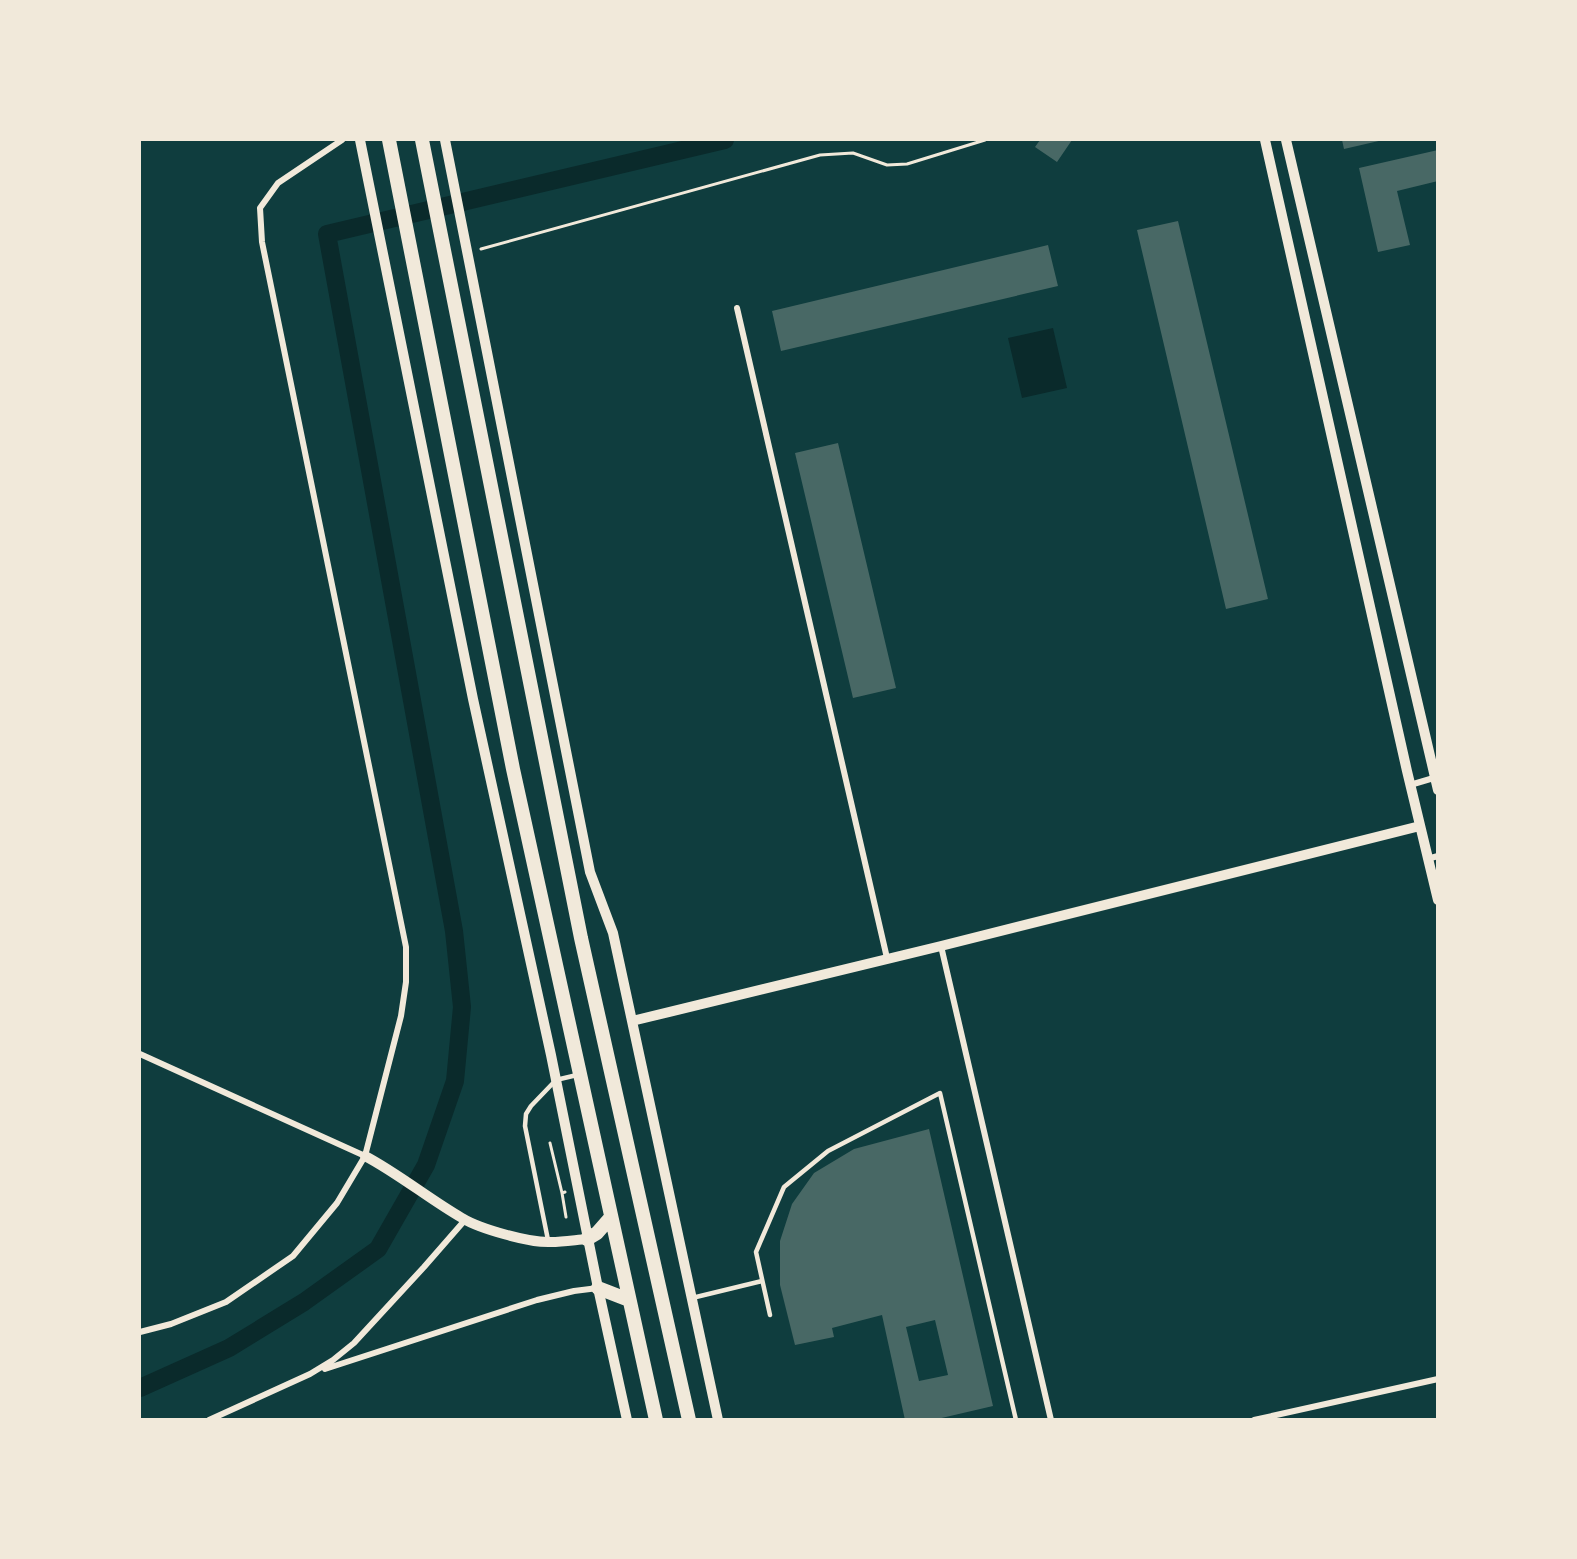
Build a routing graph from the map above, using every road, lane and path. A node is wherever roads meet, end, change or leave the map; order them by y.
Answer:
1 (342, 140) edge
2 (360, 140) edge
3 (390, 140) edge
4 (422, 140) edge
5 (448, 140) edge
6 (985, 140) edge
7 (1265, 140) edge
8 (1286, 140) edge
9 (467, 252) junction
10 (737, 308) dead end
11 (1436, 778) edge
12 (1410, 785) junction
13 (1437, 790) edge
14 (1420, 826) junction
15 (1432, 858) edge
16 (1437, 900) edge
17 (941, 946) junction
18 (887, 958) junction
19 (632, 1021) junction
20 (140, 1054) edge
21 (580, 1074) junction
22 (556, 1080) junction
23 (365, 1156) junction
24 (561, 1193) dead end
25 (566, 1217) dead end
26 (611, 1217) junction
27 (465, 1220) junction
28 (588, 1239) junction
29 (549, 1242) junction
30 (762, 1281) junction
31 (598, 1288) junction
32 (692, 1298) junction
33 (629, 1300) junction
34 (770, 1315) dead end
35 (140, 1332) edge
36 (310, 1374) junction
37 (1437, 1379) edge
38 (209, 1419) edge
39 (627, 1419) edge
40 (656, 1419) edge
41 (688, 1419) edge
42 (718, 1419) edge
43 (1016, 1419) edge
44 (1052, 1419) edge
45 (1254, 1419) edge

1 - 23 street
2 - 22 street
3 - 21 highway
4 - 41 highway
5 - 9 street
6 - 9 path
7 - 12 street
8 - 11 street
9 - 19 street
10 - 18 street
11 - 12 street
11 - 13 street
12 - 14 street
14 - 15 street
14 - 17 street
15 - 16 street
17 - 18 street
17 - 44 street
18 - 19 street
19 - 32 street
20 - 23 street
21 - 22 lane
21 - 26 highway
22 - 28 street
22 - 29 lane
23 - 27 street
23 - 35 street
24 - 25 path
26 - 28 highway
26 - 33 highway
27 - 29 street
27 - 36 street
28 - 29 street
28 - 31 street
30 - 32 lane
30 - 34 lane
30 - 43 lane
31 - 33 highway
31 - 36 street
31 - 39 street
32 - 42 street
33 - 40 highway
36 - 38 street
37 - 45 street

